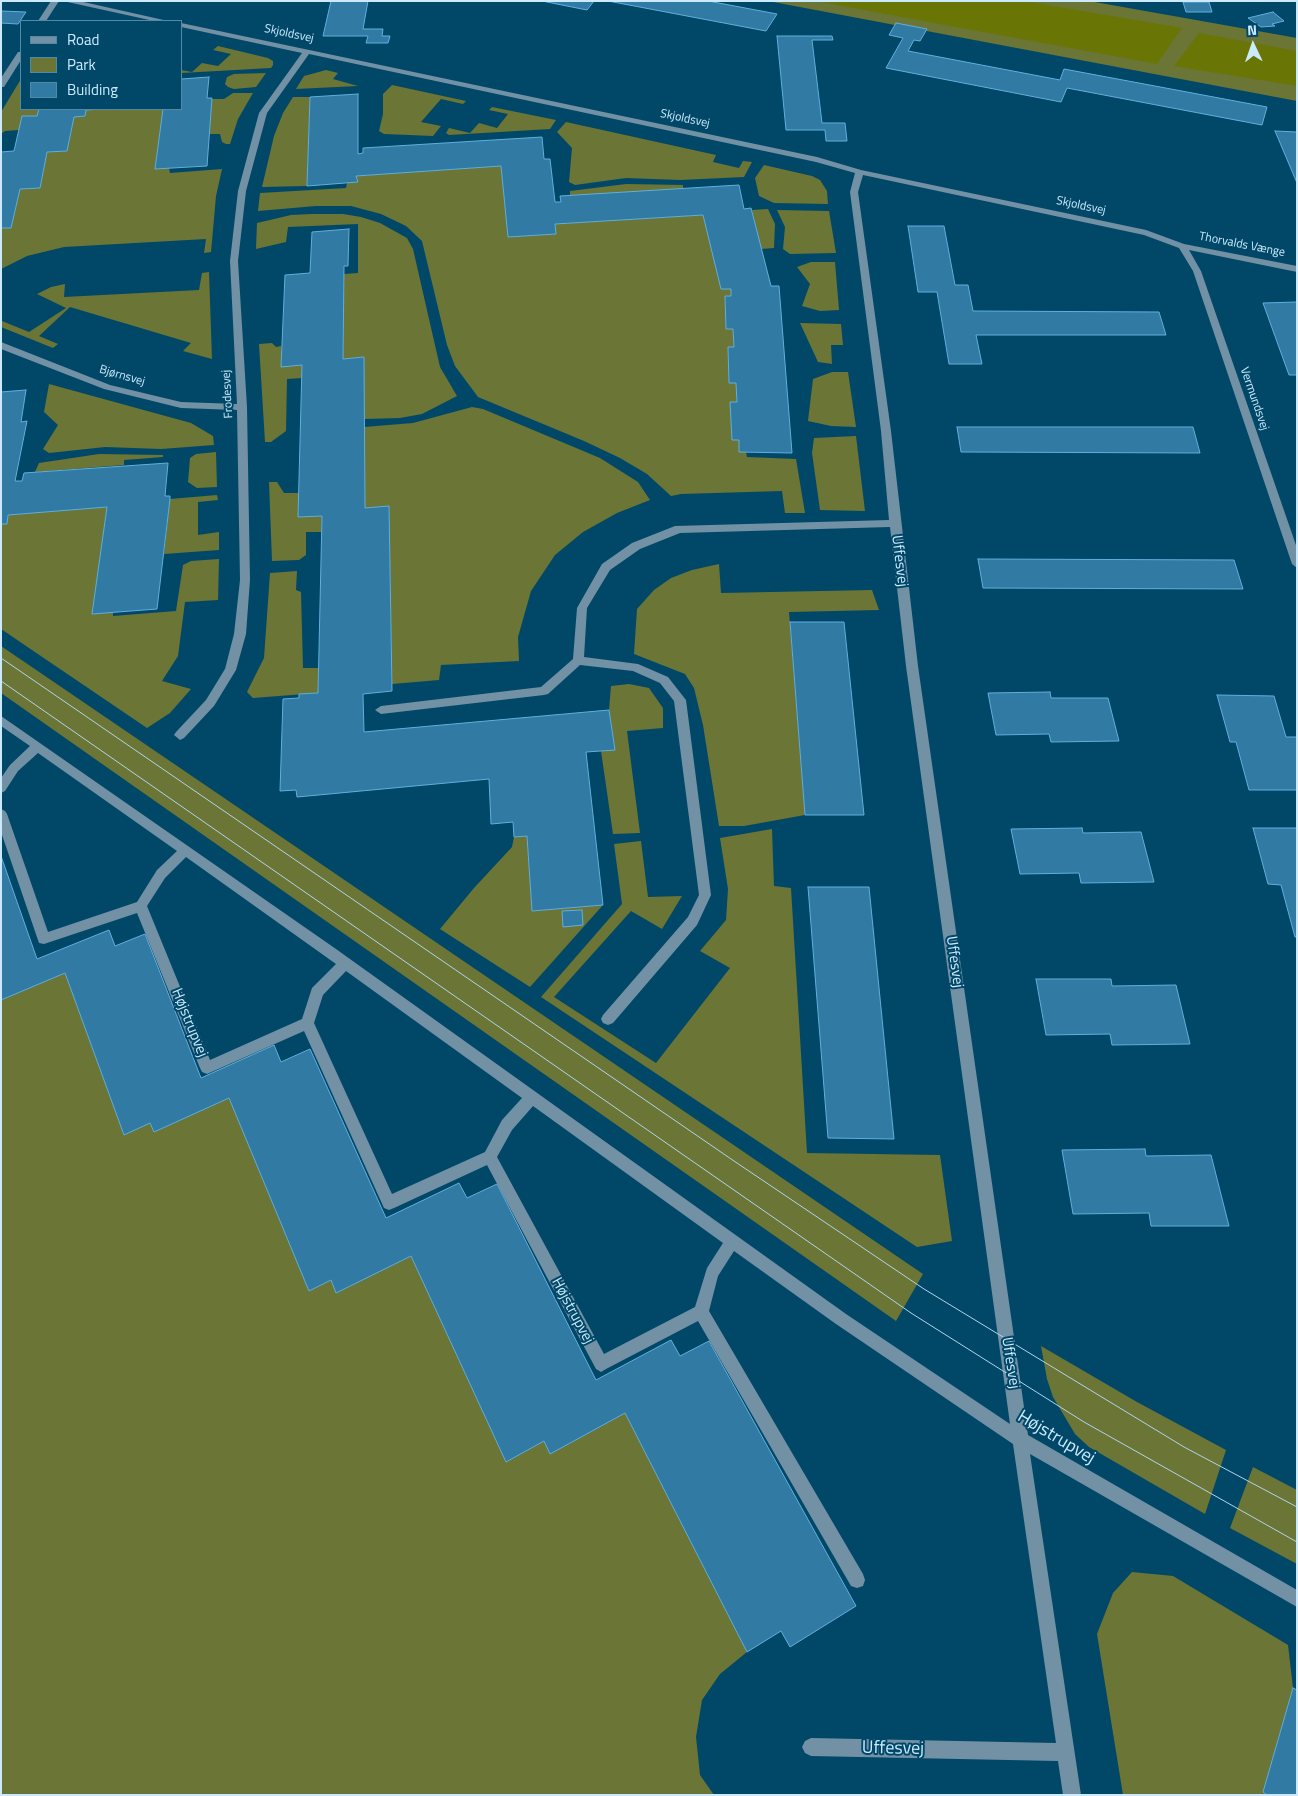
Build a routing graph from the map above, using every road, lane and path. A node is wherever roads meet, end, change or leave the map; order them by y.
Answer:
1 (55, 1) edge
2 (66, 1) edge
3 (43, 20) edge
4 (159, 20) edge
5 (182, 25) edge
6 (307, 50) junction
7 (20, 56) edge
8 (1, 85) edge
9 (860, 172) junction
10 (1182, 246) junction
11 (1297, 268) edge
12 (1, 345) edge
13 (242, 407) junction
14 (895, 523) junction
15 (1297, 564) edge
16 (578, 661) junction
17 (381, 710) dead end
18 (1, 720) edge
19 (180, 734) dead end
20 (38, 746) junction
21 (1, 788) edge
22 (1, 814) edge
23 (185, 851) junction
24 (141, 906) junction
25 (345, 964) junction
26 (608, 1019) dead end
27 (307, 1023) junction
28 (532, 1097) junction
29 (490, 1157) junction
30 (732, 1241) junction
31 (701, 1312) junction
32 (1021, 1440) junction
33 (857, 1580) dead end
34 (1297, 1599) edge
35 (811, 1747) dead end
36 (1066, 1752) junction
37 (1072, 1795) edge

1 - 3 street
2 - 4 street
5 - 6 street, Skjoldsvej
6 - 9 street, Skjoldsvej
6 - 13 street, Frodesvej
7 - 8 street
9 - 10 street, Skjoldsvej
9 - 14 street, Uffesvej
10 - 11 street, Thorvalds Vænge
10 - 15 street, Vermundsvej
12 - 13 street, Bjørnsvej
13 - 19 street, Frodesvej
14 - 16 street
14 - 32 street, Uffesvej
16 - 17 street
16 - 26 street
18 - 20 street, Højstrupvej
20 - 21 street
20 - 23 street, Højstrupvej
22 - 24 street
23 - 24 street
23 - 25 street, Højstrupvej
24 - 27 street, Højstrupvej
25 - 27 street
25 - 28 street, Højstrupvej
27 - 29 street
28 - 29 street
28 - 30 street, Højstrupvej
29 - 31 street, Højstrupvej
30 - 31 street
30 - 32 street, Højstrupvej
31 - 33 street
32 - 34 street, Højstrupvej
32 - 36 street, Uffesvej
35 - 36 street, Uffesvej
36 - 37 street, Uffesvej

